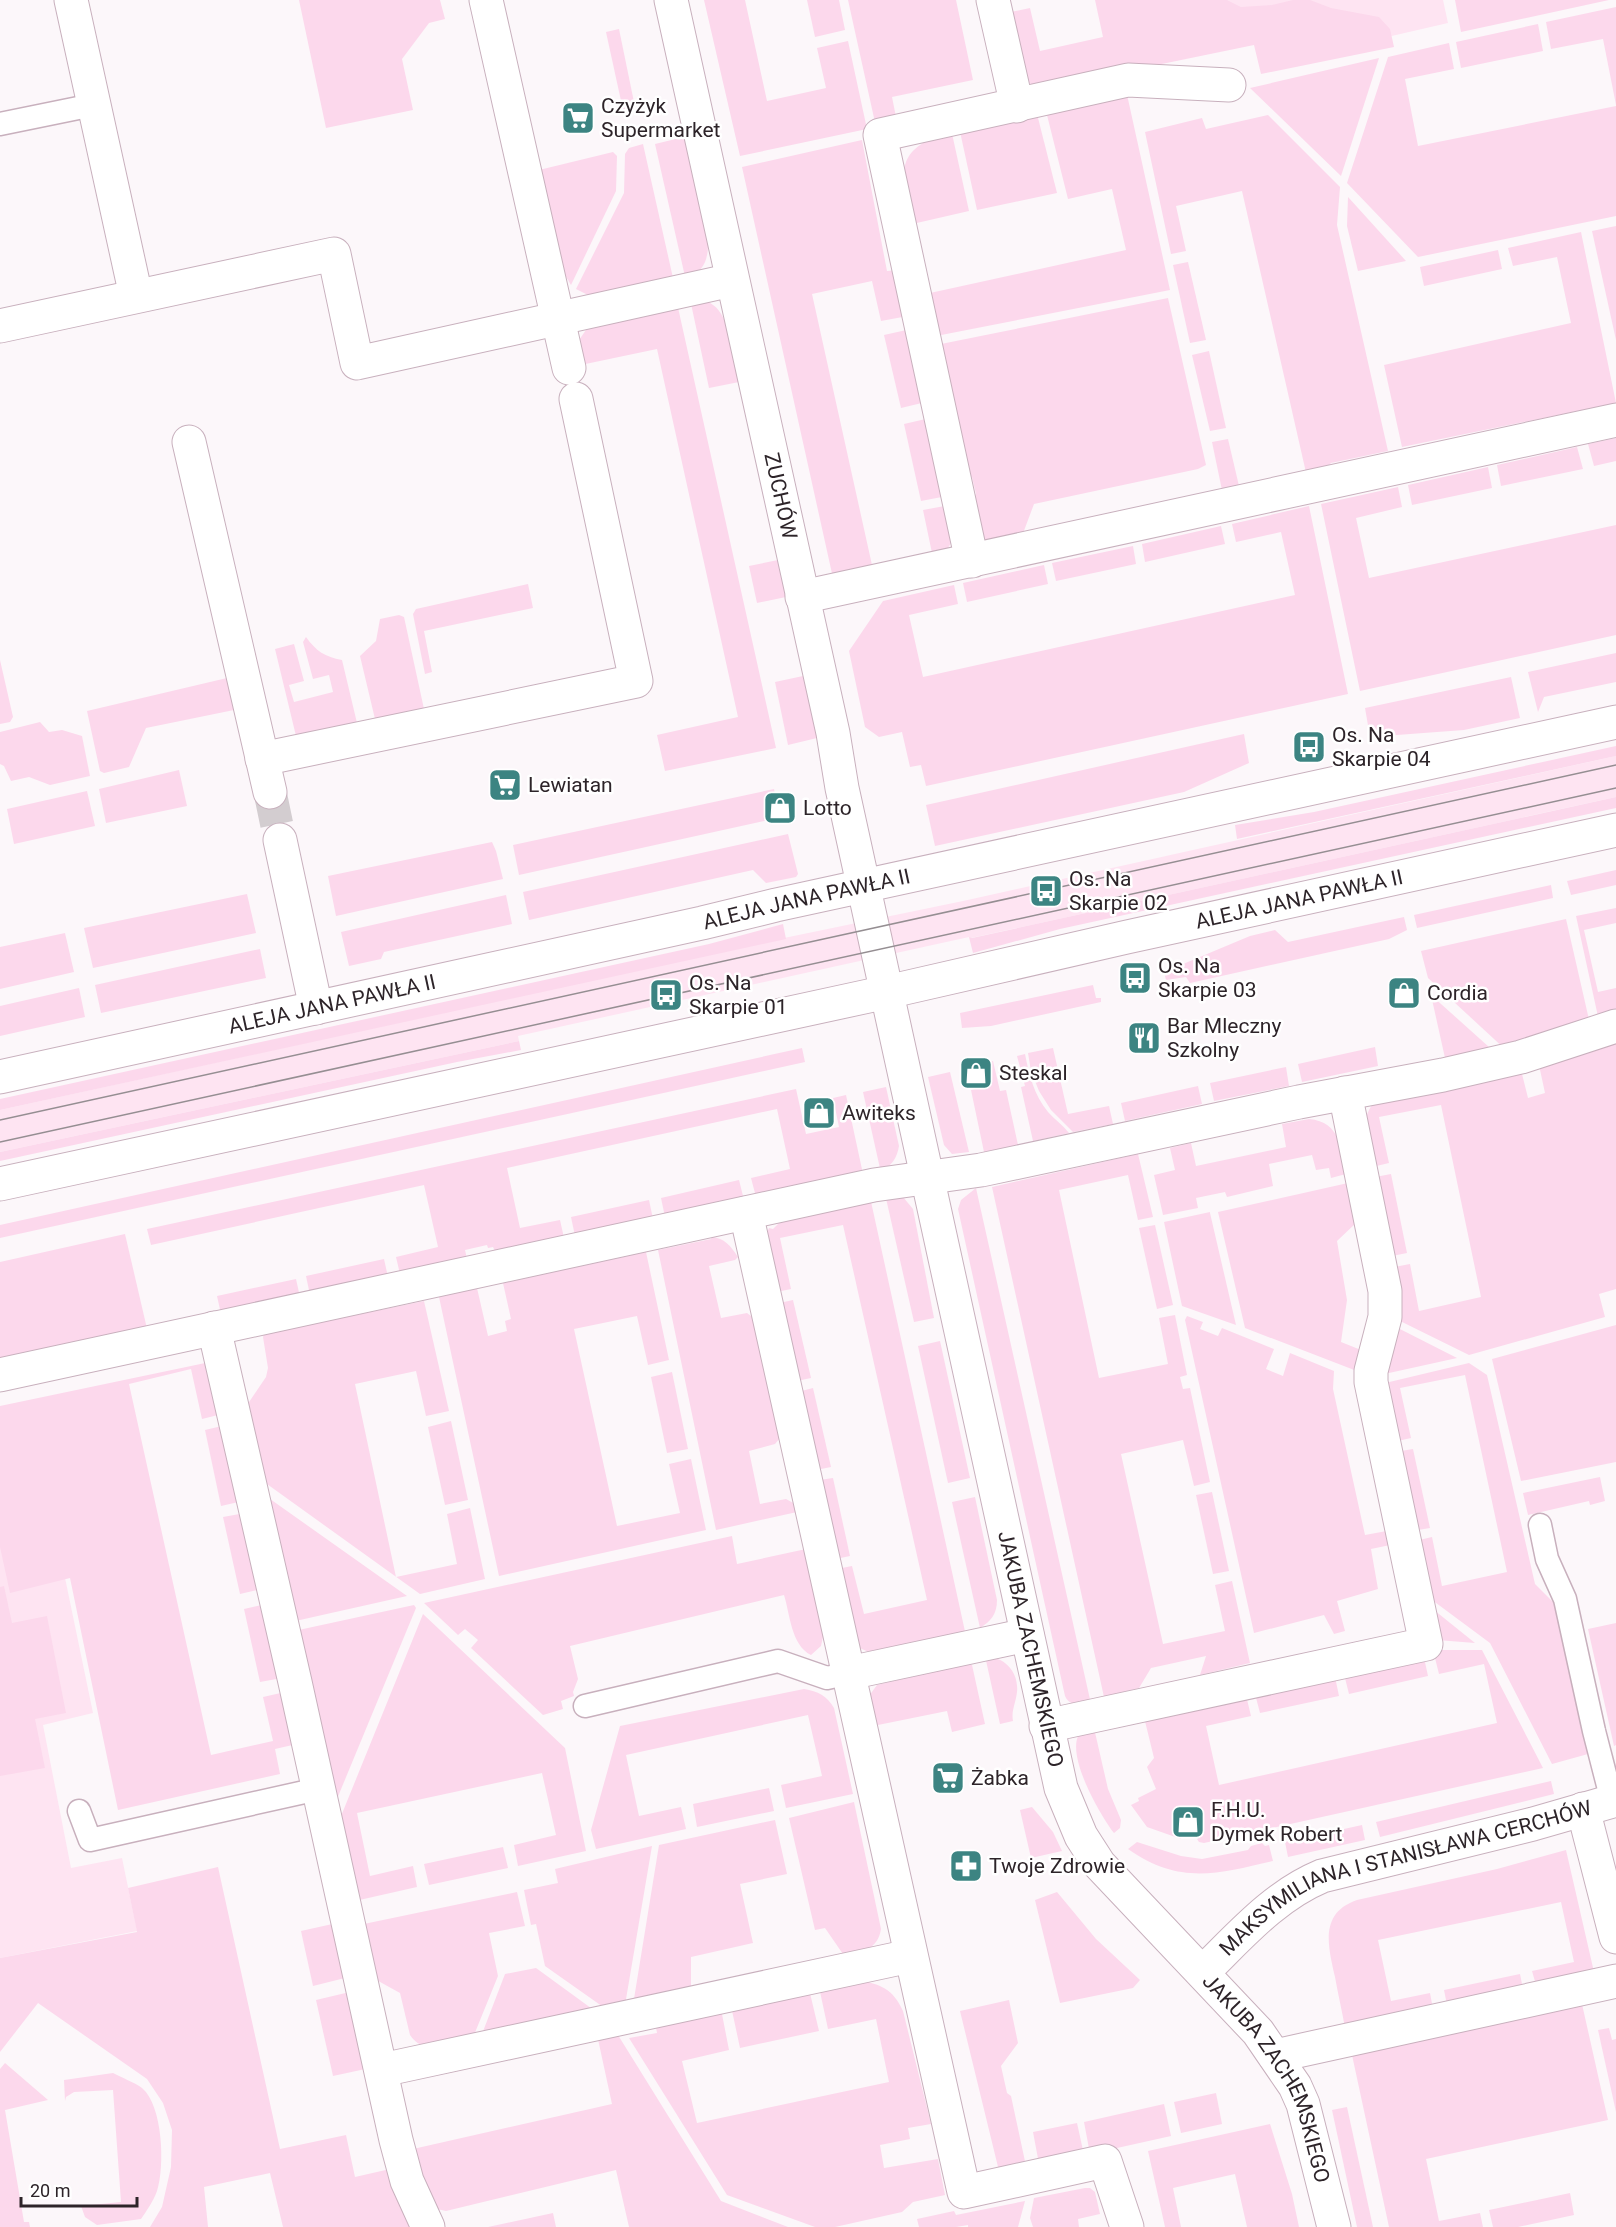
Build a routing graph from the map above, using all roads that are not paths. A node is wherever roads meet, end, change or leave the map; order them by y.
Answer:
1 (71, 0) edge
2 (486, 0) edge
3 (670, 0) edge
4 (993, 0) edge
5 (1229, 85) dead end
6 (93, 105) junction
7 (1017, 106) junction
8 (0, 124) edge
9 (732, 280) junction
10 (136, 296) junction
11 (560, 318) junction
12 (0, 326) edge
13 (569, 368) dead end
14 (576, 399) dead end
15 (1616, 420) edge
16 (189, 442) dead end
17 (972, 561) junction
18 (802, 597) junction
19 (1616, 722) edge
20 (262, 759) junction
21 (270, 792) tunnel mouth
22 (1616, 830) edge
23 (280, 840) tunnel mouth
24 (865, 886) junction
25 (887, 992) junction
26 (316, 1008) junction
27 (1616, 1026) edge
28 (0, 1077) edge
29 (1345, 1093) junction
30 (927, 1176) junction
31 (0, 1184) edge
32 (746, 1213) junction
33 (214, 1328) junction
34 (0, 1375) edge
35 (1540, 1525) dead end
36 (1027, 1635) junction
37 (849, 1673) junction
38 (585, 1706) dead end
39 (1047, 1726) junction
40 (318, 1790) junction
41 (1604, 1803) edge
42 (79, 1811) dead end
43 (1616, 1937) edge
44 (910, 1956) junction
45 (1203, 1972) junction
46 (1616, 1981) edge
47 (1275, 2056) junction
48 (382, 2070) junction
49 (428, 2227) edge
50 (1127, 2227) edge
51 (1334, 2227) edge

1 - 6 street
2 - 11 street
3 - 9 street, ZUCHÓW
4 - 7 street
5 - 7 street
6 - 8 lane
6 - 10 street
7 - 17 street
9 - 11 street
9 - 18 street, ZUCHÓW
10 - 11 street
10 - 12 street
11 - 13 street
14 - 20 street
15 - 17 street
16 - 20 street
17 - 18 street
18 - 24 street, ZUCHÓW
19 - 24 street, ALEJA JANA PAWŁA II
20 - 21 street
22 - 25 street, ALEJA JANA PAWŁA II
23 - 26 street
24 - 25 street, ZUCHÓW
24 - 26 street, ALEJA JANA PAWŁA II
25 - 30 street, JAKUBA ZACHEMSKIEGO
25 - 31 street, ALEJA JANA PAWŁA II
26 - 28 street, ALEJA JANA PAWŁA II
27 - 29 street
29 - 30 street
29 - 39 street
30 - 32 street
30 - 36 street, JAKUBA ZACHEMSKIEGO
32 - 33 street
32 - 37 street
33 - 34 street
33 - 40 street
35 - 41 lane
36 - 37 street
36 - 39 street, JAKUBA ZACHEMSKIEGO
37 - 38 lane
37 - 44 street
39 - 45 street, JAKUBA ZACHEMSKIEGO
40 - 42 lane
40 - 48 street
41 - 43 street
41 - 45 street, MAKSYMILIANA I STANISŁAWA CERCHÓW
44 - 48 street
44 - 50 street
45 - 47 street, JAKUBA ZACHEMSKIEGO
46 - 47 street
47 - 51 street, JAKUBA ZACHEMSKIEGO
48 - 49 street

